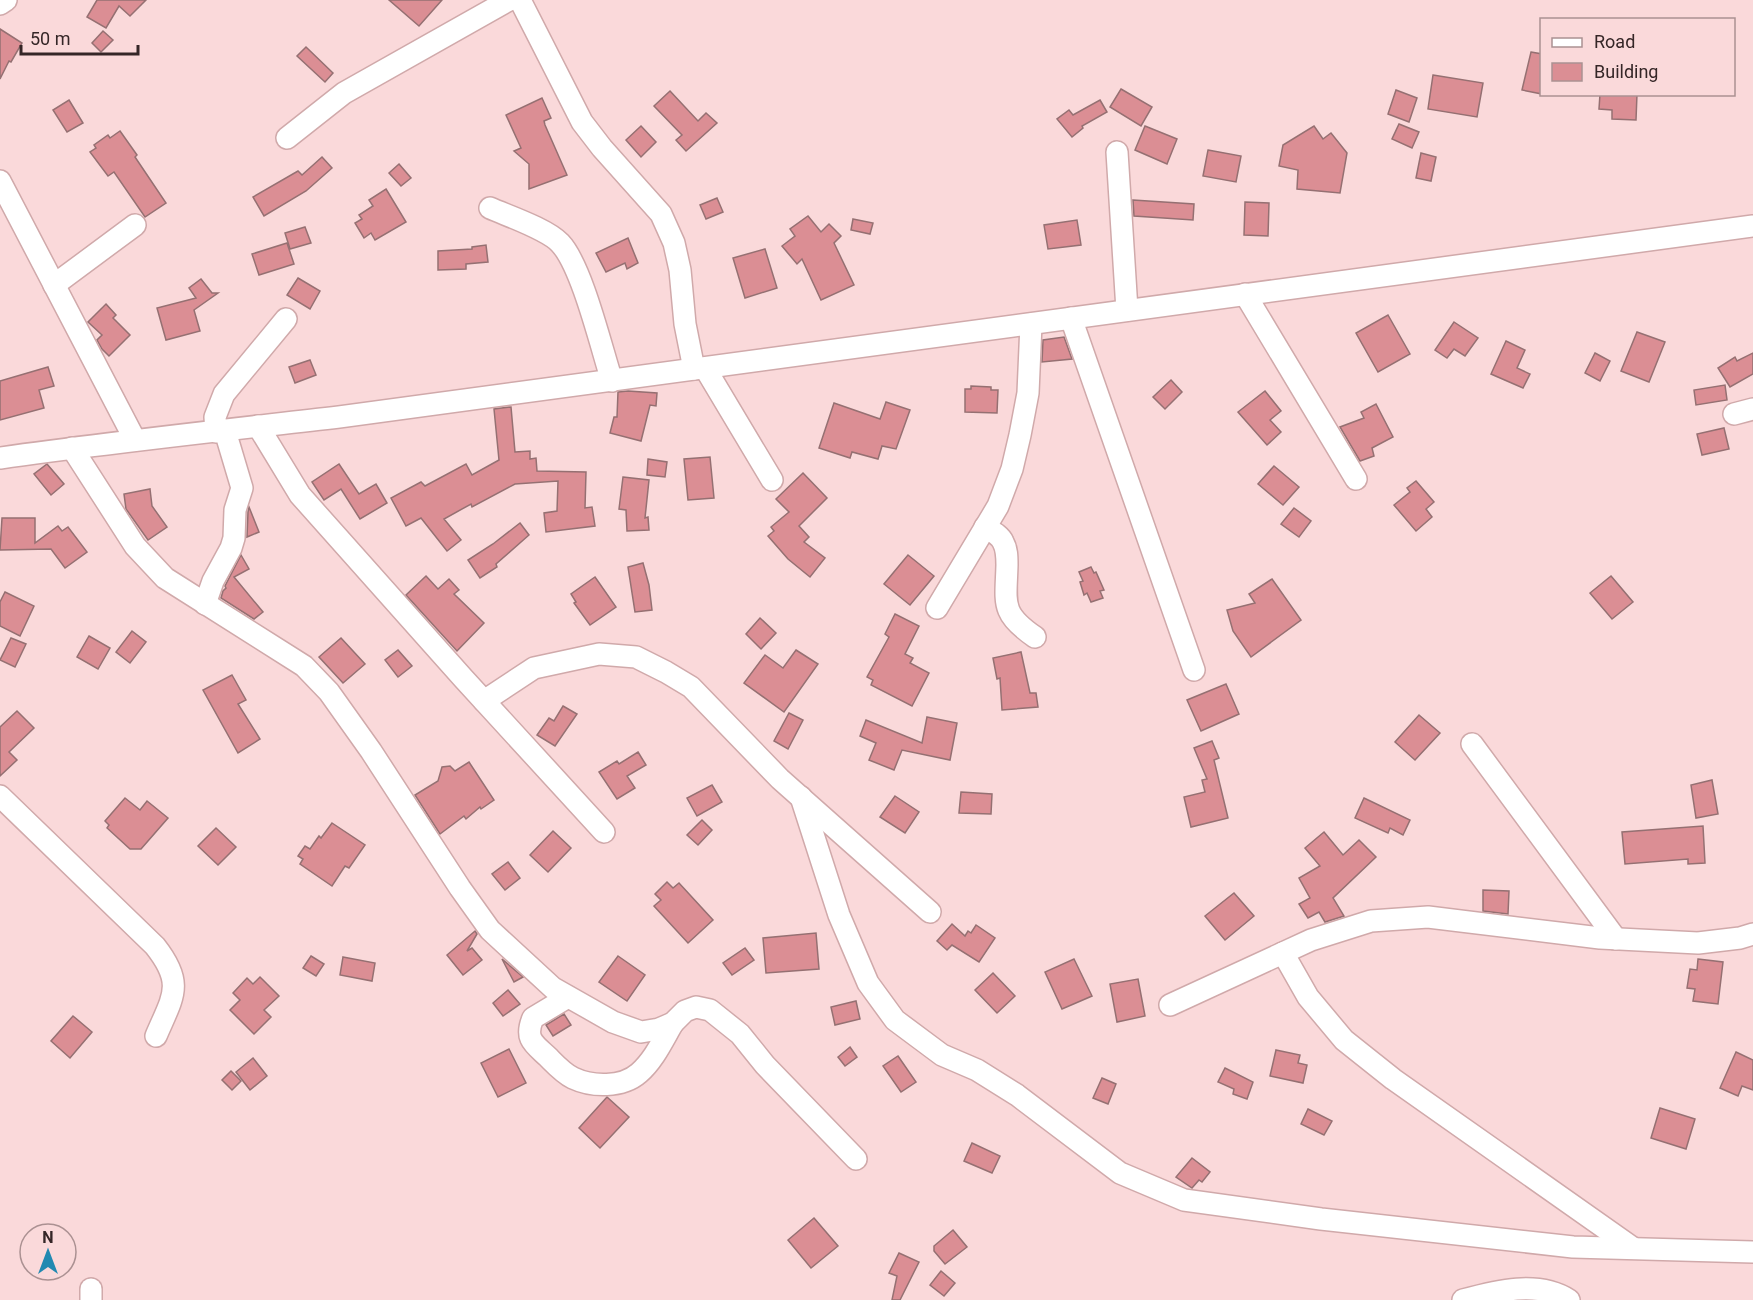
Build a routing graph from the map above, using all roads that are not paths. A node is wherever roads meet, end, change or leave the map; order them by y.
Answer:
1 (6, 0) edge
2 (509, 0) edge
3 (520, 0) edge
4 (0, 4) edge
5 (287, 138) dead end
6 (1118, 152) dead end
7 (0, 181) edge
8 (490, 208) dead end
9 (135, 225) dead end
10 (1753, 226) edge
11 (54, 285) junction
12 (1245, 294) junction
13 (1127, 310) junction
14 (1071, 318) junction
15 (286, 319) dead end
16 (1031, 324) junction
17 (699, 369) junction
18 (612, 381) junction
19 (258, 426) junction
20 (221, 432) junction
21 (135, 440) junction
22 (72, 448) junction
23 (0, 458) edge
24 (772, 480) dead end
25 (1356, 480) dead end
26 (986, 527) junction
27 (205, 604) junction
28 (937, 608) dead end
29 (1035, 637) dead end
30 (1194, 670) dead end
31 (484, 701) junction
32 (1472, 744) dead end
33 (0, 796) edge
34 (801, 797) junction
35 (604, 832) dead end
36 (930, 912) dead end
37 (1753, 934) edge
38 (1616, 939) junction
39 (1283, 953) junction
40 (568, 997) junction
41 (1170, 1005) dead end
42 (673, 1023) junction
43 (156, 1036) dead end
44 (856, 1159) dead end
45 (1633, 1248) junction
46 (1753, 1251) edge
47 (1463, 1300) edge
48 (1569, 1300) edge

1 - 4 street
2 - 5 street
3 - 17 street
6 - 13 street
7 - 11 street
8 - 18 street
9 - 11 street
10 - 12 street
11 - 21 street
12 - 13 street
12 - 25 street
13 - 14 street
14 - 16 street
14 - 30 street
15 - 20 street
16 - 17 street
16 - 26 street
17 - 18 street
17 - 24 street
18 - 19 street
19 - 20 street
19 - 31 street
20 - 21 street
20 - 27 street
21 - 22 street
22 - 23 street
22 - 27 street
26 - 28 street
26 - 29 street
27 - 40 street
31 - 34 street
31 - 35 street
32 - 38 street
33 - 43 street
34 - 36 street
34 - 45 street
37 - 38 street
38 - 39 street
39 - 41 street
39 - 45 street
40 - 42 street
40 - 42 street
42 - 44 street
45 - 46 street
47 - 48 street

